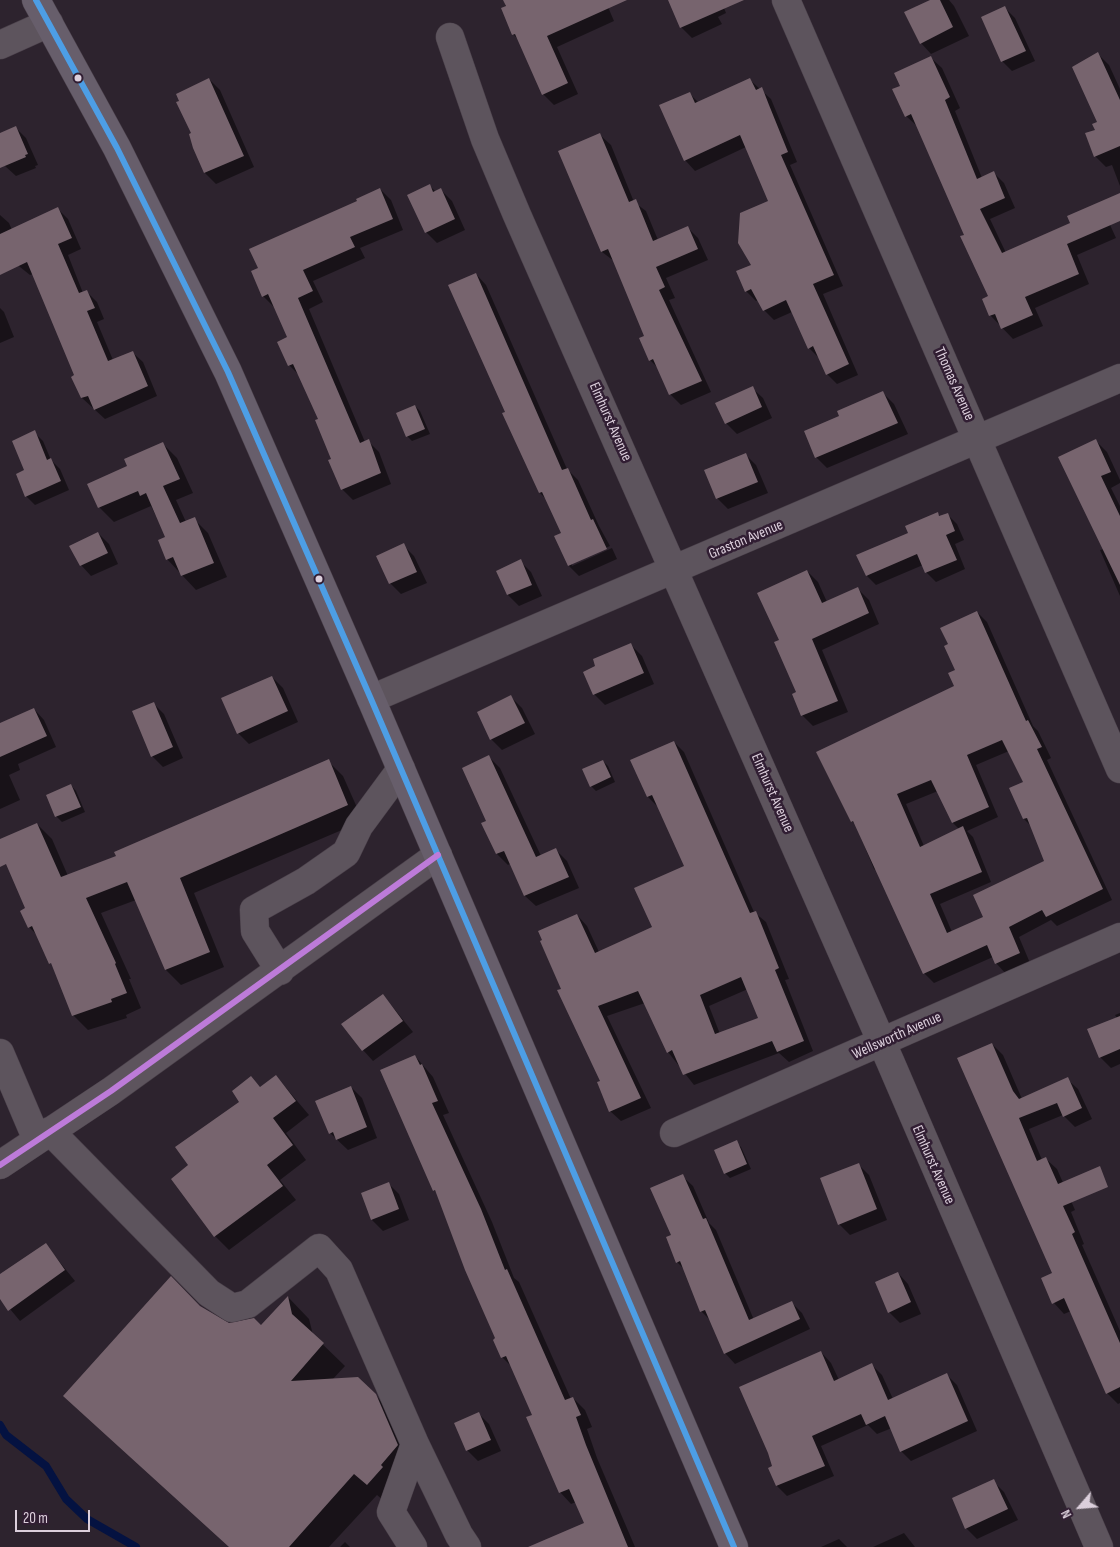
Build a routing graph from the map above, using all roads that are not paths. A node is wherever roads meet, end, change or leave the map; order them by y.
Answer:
1 (786, 0) edge
2 (43, 12) edge
3 (450, 37) dead end
4 (0, 45) edge
5 (1120, 378) edge
6 (978, 440) junction
7 (674, 570) junction
8 (371, 699) junction
9 (401, 769) junction
10 (1120, 769) edge
11 (438, 855) junction
12 (1120, 937) edge
13 (280, 971) junction
14 (881, 1043) junction
15 (0, 1053) edge
16 (674, 1133) dead end
17 (44, 1136) junction
18 (0, 1165) edge
19 (415, 1444) junction
20 (413, 1547) edge
21 (467, 1547) edge
22 (734, 1547) edge
23 (1099, 1547) edge

1 - 6 street, Thomas Avenue
2 - 4 street
2 - 8 main road
3 - 7 street, Elmhurst Avenue
5 - 6 street, Graston Avenue
6 - 7 street, Graston Avenue
6 - 10 street, Thomas Avenue
7 - 8 street, Graston Avenue
7 - 14 street, Elmhurst Avenue
8 - 9 main road
9 - 11 main road
9 - 13 street
11 - 13 street
11 - 22 main road
12 - 14 street, Wellsworth Avenue
13 - 17 street
14 - 16 street, Wellsworth Avenue
14 - 23 street, Elmhurst Avenue
15 - 17 street
17 - 18 street
17 - 19 street
19 - 20 street
19 - 21 street

